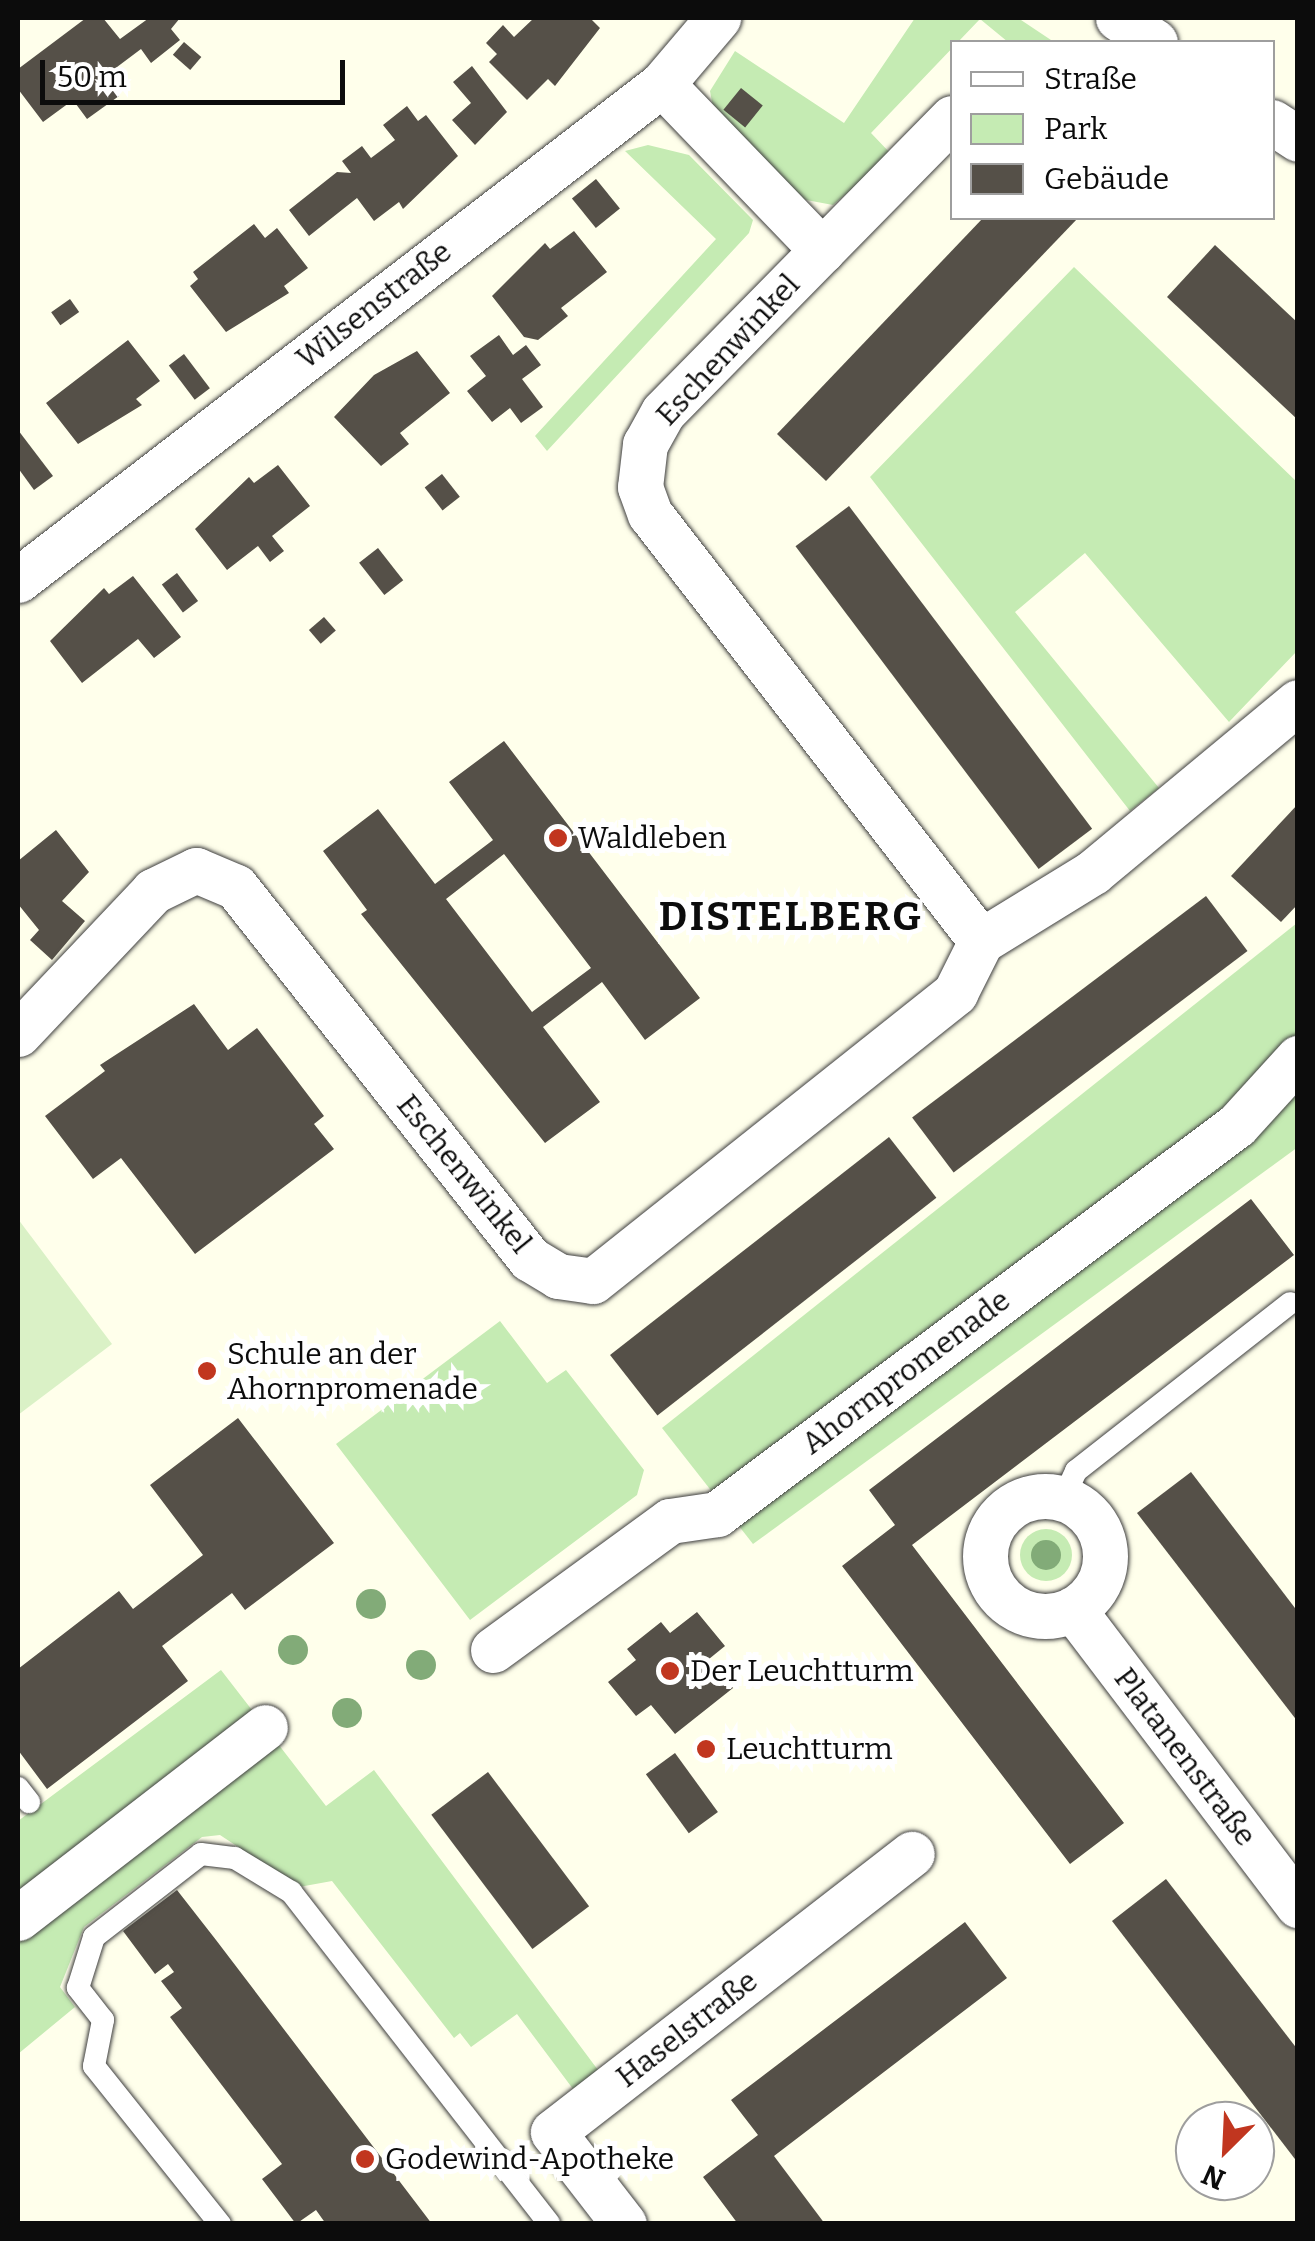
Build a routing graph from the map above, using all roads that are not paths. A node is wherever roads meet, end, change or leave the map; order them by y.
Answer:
1 (718, 18) edge
2 (1118, 18) edge
3 (1152, 40) edge
4 (662, 84) junction
5 (950, 120) edge
6 (1275, 124) edge
7 (1298, 138) edge
8 (822, 250) junction
9 (18, 580) edge
10 (1298, 702) edge
11 (981, 941) junction
12 (18, 1034) edge
13 (1298, 1058) edge
14 (1290, 1303) dead end
15 (1064, 1498) junction
16 (1073, 1609) junction
17 (493, 1650) dead end
18 (265, 1727) dead end
19 (912, 1854) dead end
20 (1298, 1905) edge
21 (18, 1918) edge
22 (220, 2224) edge
23 (548, 2224) edge
24 (624, 2224) edge

1 - 4 street, Wilsenstraße
2 - 3 street
4 - 8 street, Eschenwinkel
4 - 9 street, Wilsenstraße
5 - 8 street, Eschenwinkel
6 - 7 street
8 - 11 street, Eschenwinkel
10 - 11 street
11 - 12 street, Eschenwinkel
13 - 17 street, Ahornpromenade
14 - 15 lane
15 - 16 street
15 - 16 street
16 - 20 street, Platanenstraße
18 - 21 street
19 - 24 street, Haselstraße
22 - 23 lane

